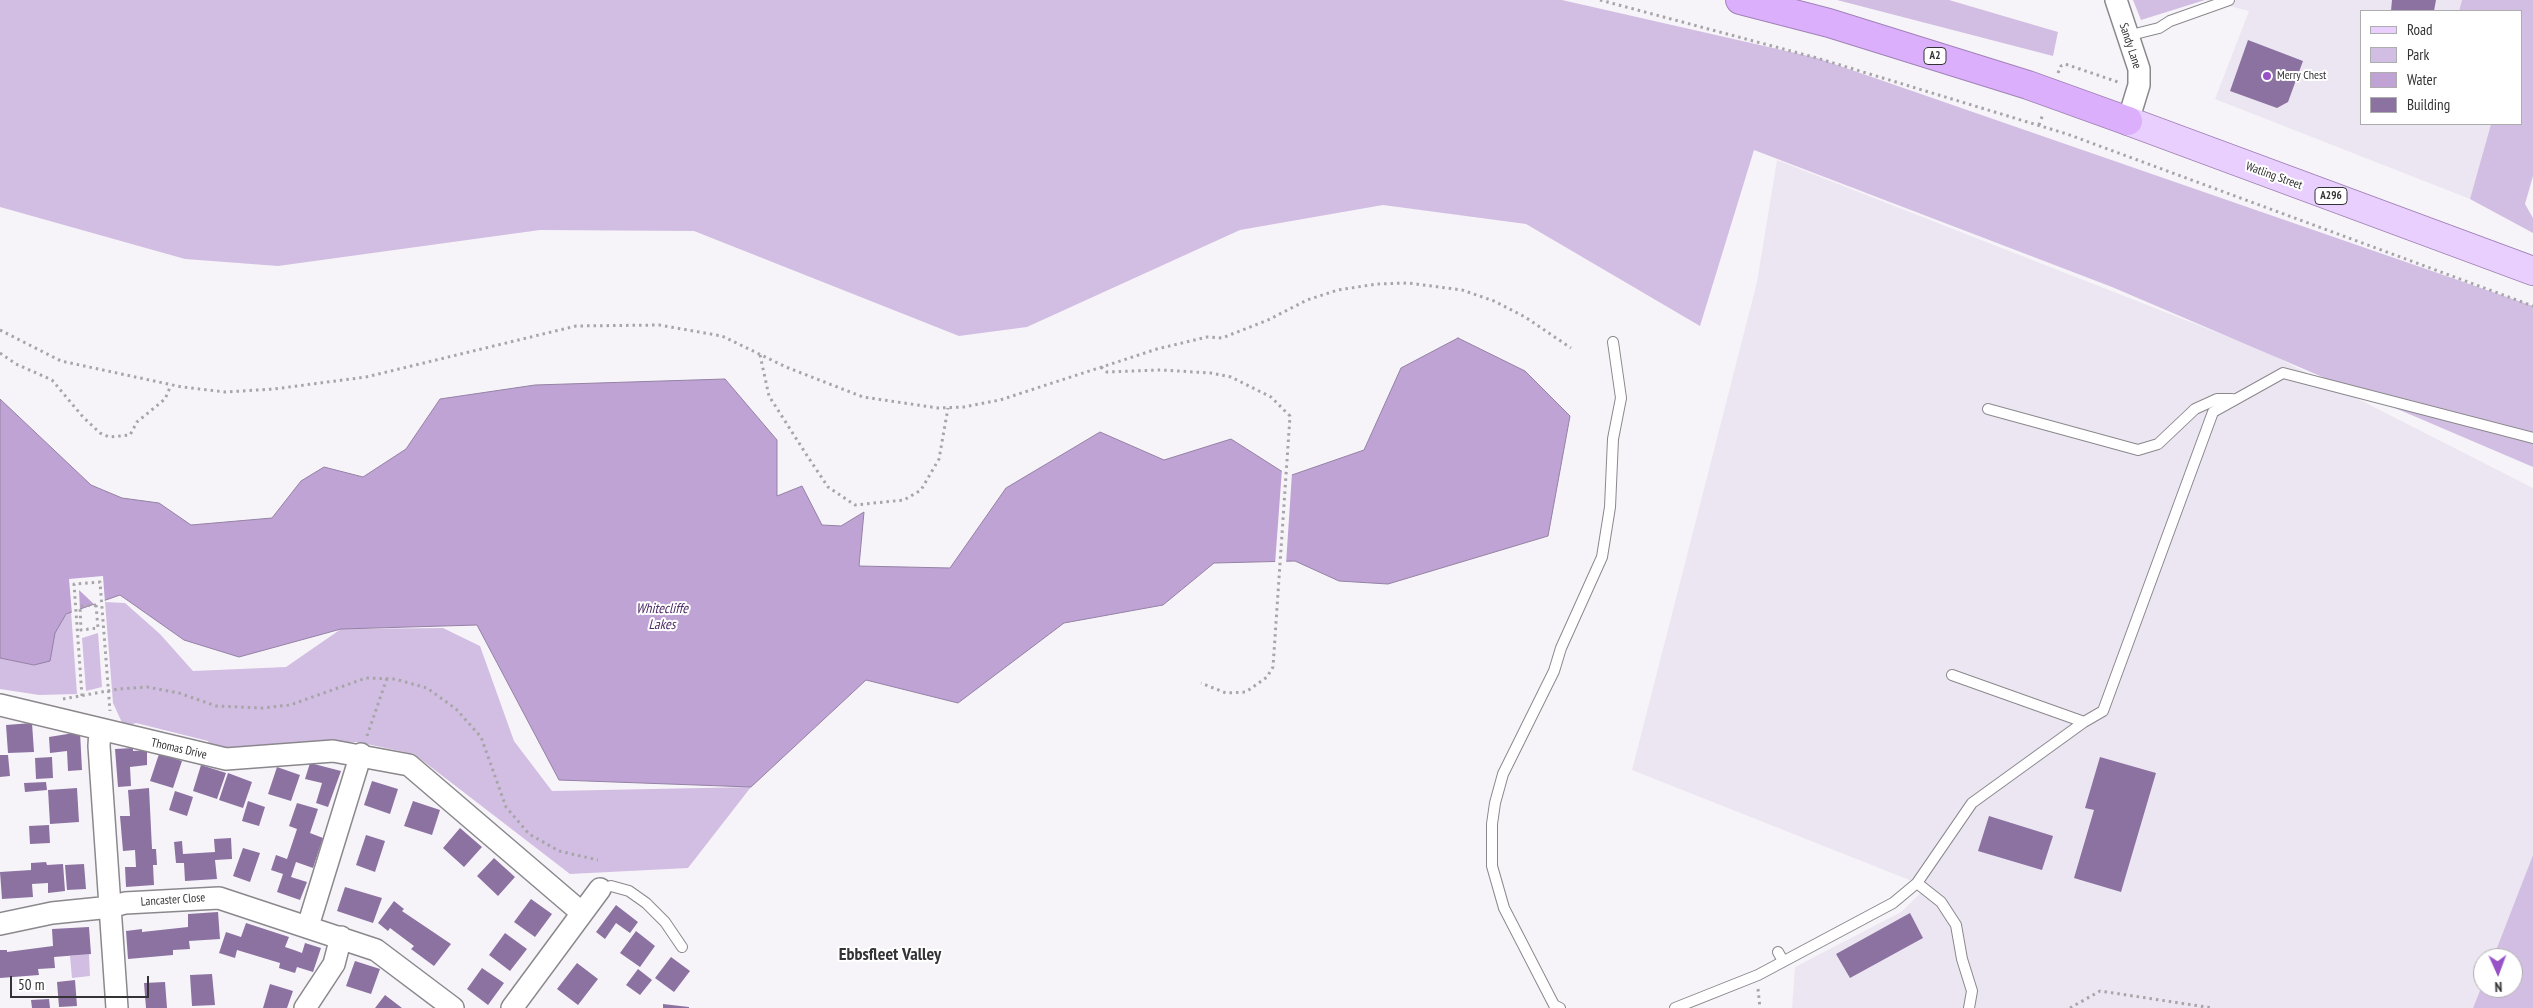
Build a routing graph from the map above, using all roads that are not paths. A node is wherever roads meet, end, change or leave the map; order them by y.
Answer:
1 (1740, 0) edge
2 (2116, 0) edge
3 (2229, 0) edge
4 (2127, 36) junction
5 (2128, 121) junction
6 (2533, 271) edge
7 (1613, 342) dead end
8 (2237, 398) junction
9 (1988, 409) dead end
10 (2533, 438) edge
11 (1952, 675) dead end
12 (0, 705) edge
13 (2084, 722) junction
14 (100, 729) junction
15 (361, 754) junction
16 (1917, 884) junction
17 (600, 889) joint
18 (111, 907) junction
19 (582, 913) junction
20 (0, 924) edge
21 (308, 926) junction
22 (341, 937) junction
23 (682, 947) dead end
24 (117, 1008) edge
25 (305, 1008) edge
26 (453, 1008) edge
27 (512, 1008) edge
28 (1560, 1008) edge
29 (1675, 1008) edge
30 (1969, 1008) edge

1 - 5 highway, A2
2 - 4 street, Sandy Lane
3 - 4 lane
4 - 5 street, Sandy Lane
5 - 6 main road, Watling Street / A296
7 - 28 lane
8 - 9 lane
8 - 10 lane
8 - 13 lane
11 - 13 lane
12 - 14 street, Thomas Drive
13 - 16 lane
14 - 15 street, Thomas Drive
14 - 18 street
15 - 19 street, Thomas Drive
15 - 21 street
16 - 29 lane
16 - 30 lane
17 - 19 street
17 - 23 lane
18 - 20 street, Lancaster Close
18 - 21 street, Lancaster Close
18 - 24 street
19 - 27 street
21 - 22 street, Lancaster Close
22 - 25 street
22 - 26 street, Lancaster Close

